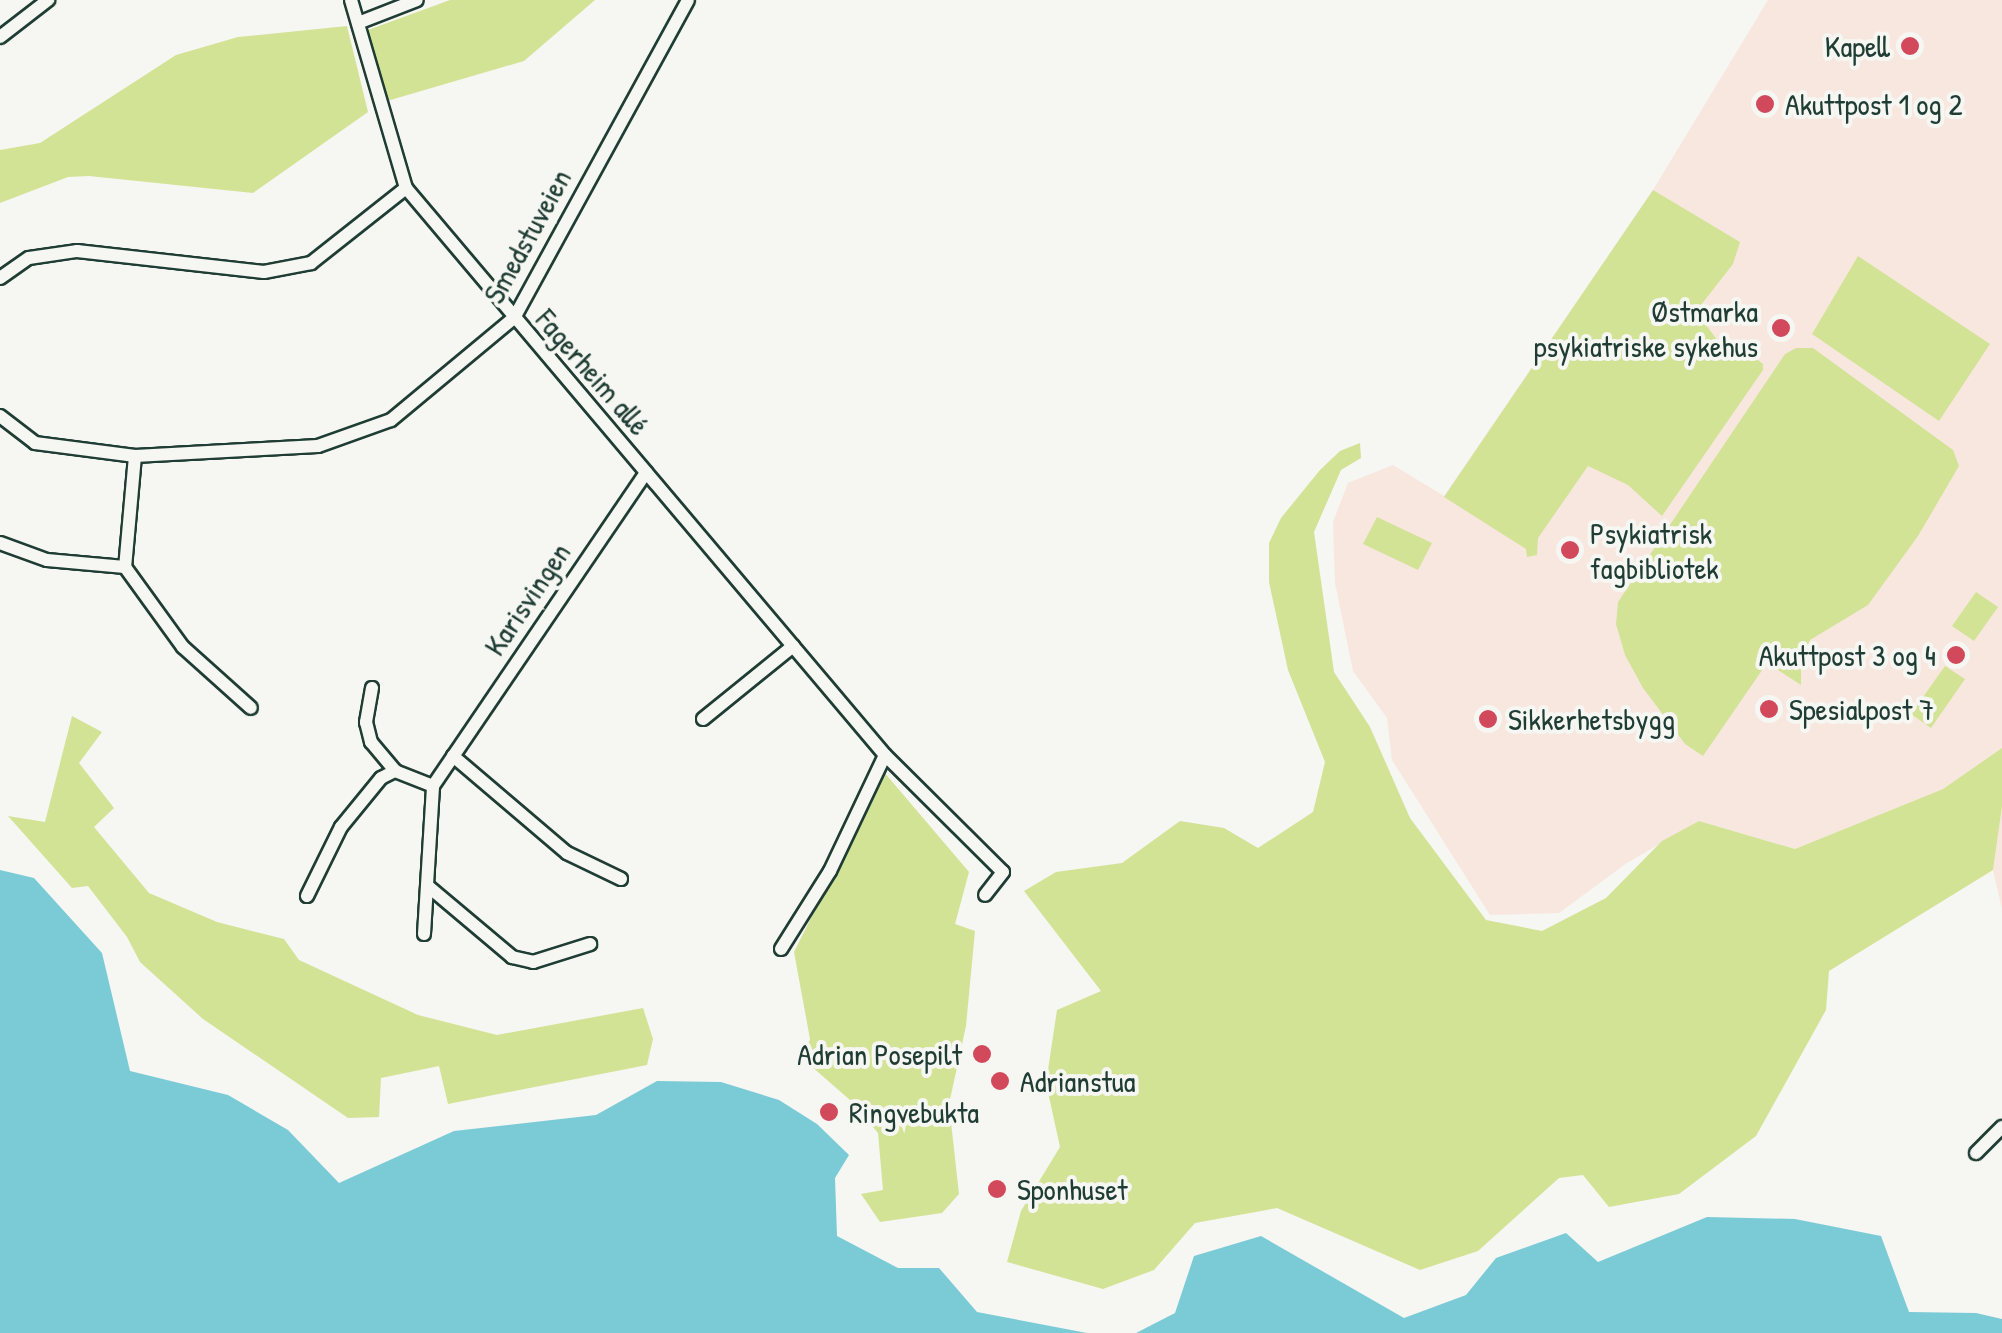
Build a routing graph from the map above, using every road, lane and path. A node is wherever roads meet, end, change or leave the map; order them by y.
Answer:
1 (45, 0) edge
2 (351, 0) edge
3 (417, 0) edge
4 (688, 0) edge
5 (358, 23) junction
6 (0, 37) edge
7 (406, 188) junction
8 (0, 278) edge
9 (514, 318) junction
10 (0, 416) edge
11 (135, 456) junction
12 (646, 472) junction
13 (0, 543) edge
14 (126, 567) junction
15 (793, 646) junction
16 (372, 688) dead end
17 (251, 708) dead end
18 (703, 719) dead end
19 (885, 755) junction
20 (453, 756) junction
21 (395, 771) junction
22 (433, 786) junction
23 (621, 879) dead end
24 (429, 887) junction
25 (306, 896) dead end
26 (984, 896) dead end
27 (424, 934) dead end
28 (590, 944) dead end
29 (781, 950) dead end
30 (2002, 1126) edge
31 (1976, 1153) dead end

1 - 6 street
2 - 5 street, Fagerheim allé
3 - 5 street
4 - 9 street, Smedstuveien
5 - 7 street, Fagerheim allé
7 - 8 street
7 - 9 street, Fagerheim allé
9 - 11 street, Smedstuveien
9 - 12 street, Fagerheim allé
10 - 11 street, Smedstuveien
11 - 14 street
12 - 15 street, Fagerheim allé
12 - 20 street, Karisvingen
13 - 14 street
14 - 17 street
15 - 18 street
15 - 19 street, Fagerheim allé
16 - 21 street
19 - 26 street, Fagerheim allé
19 - 29 street
20 - 22 street, Karisvingen
20 - 23 street
21 - 22 street
21 - 25 street
22 - 24 street
24 - 27 street
24 - 28 street
30 - 31 street

